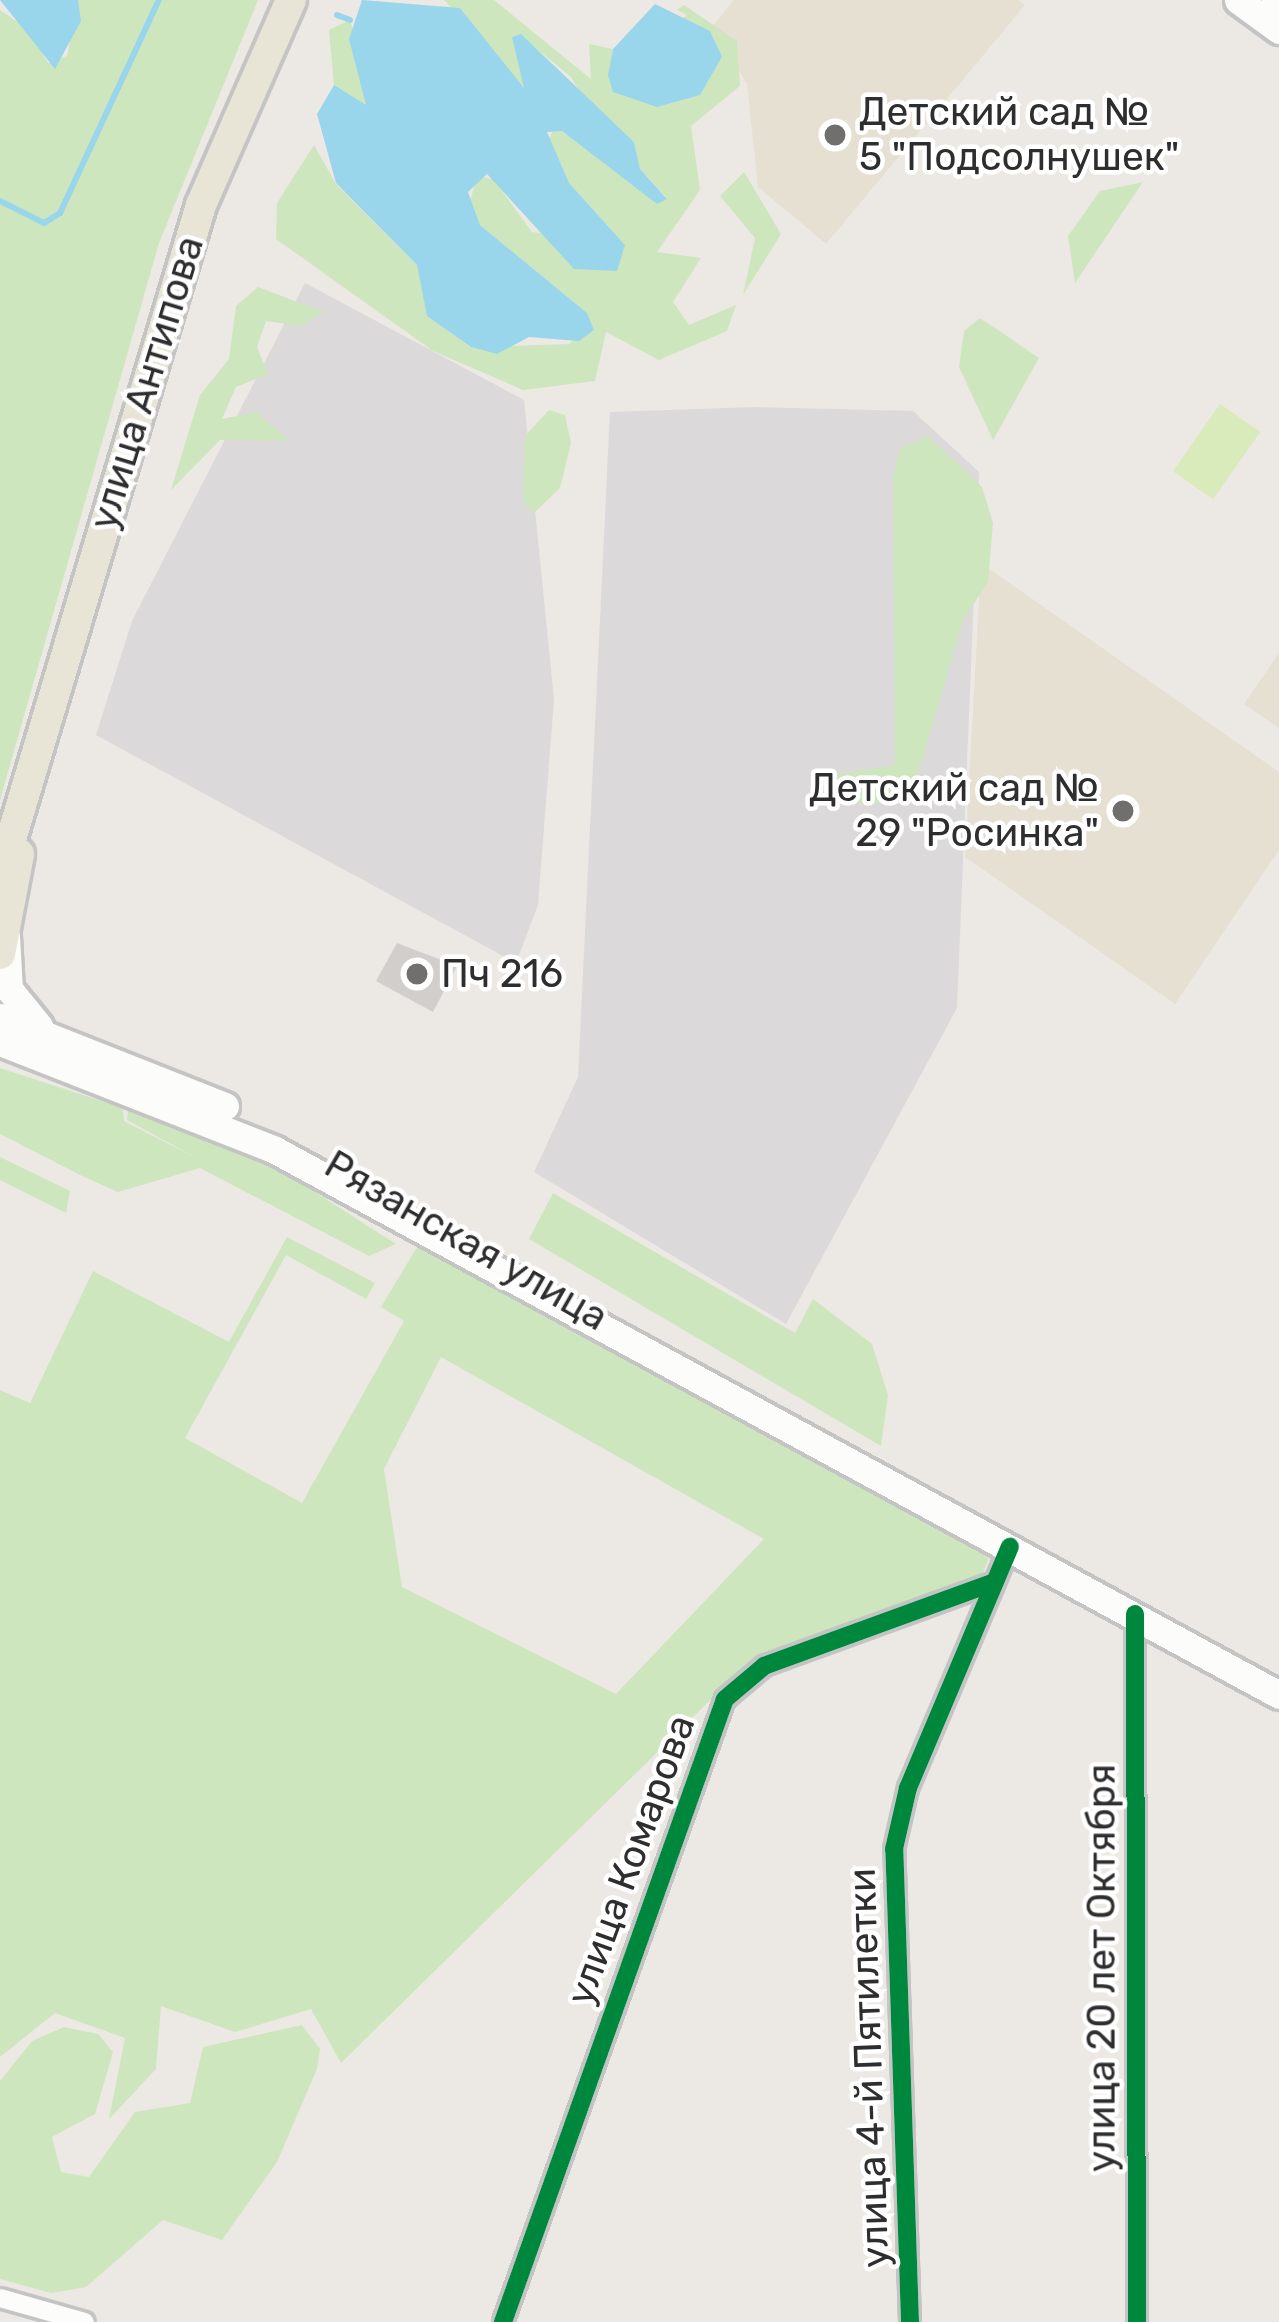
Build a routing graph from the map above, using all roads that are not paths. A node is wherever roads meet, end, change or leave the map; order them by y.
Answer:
1 (291, 0) edge
2 (1238, 0) edge
3 (1279, 29) edge
4 (32, 777) junction
5 (0, 876) edge
6 (3, 945) edge
7 (0, 1018) edge
8 (48, 1031) junction
9 (0, 1042) edge
10 (917, 1499) junction
11 (1010, 1547) junction
12 (992, 1583) junction
13 (1135, 1614) junction
14 (1279, 1695) edge
15 (0, 2298) edge
16 (85, 2322) edge
17 (503, 2322) edge
18 (910, 2322) edge
19 (1137, 2322) edge

1 - 4 main road, улица Антипова
2 - 3 main road
4 - 5 main road, улица Антипова
4 - 6 main road, улица Антипова
6 - 8 main road
7 - 8 main road, Рязанская улица
8 - 10 main road, Рязанская улица
9 - 10 main road, Рязанская улица
10 - 11 main road, Рязанская улица
11 - 12 street, улица 4-й Пятилетки
11 - 13 main road, Рязанская улица
12 - 17 street, улица Комарова
12 - 18 street, улица 4-й Пятилетки
13 - 14 main road, Рязанская улица
13 - 19 street, улица 20 лет Октября
15 - 16 street

